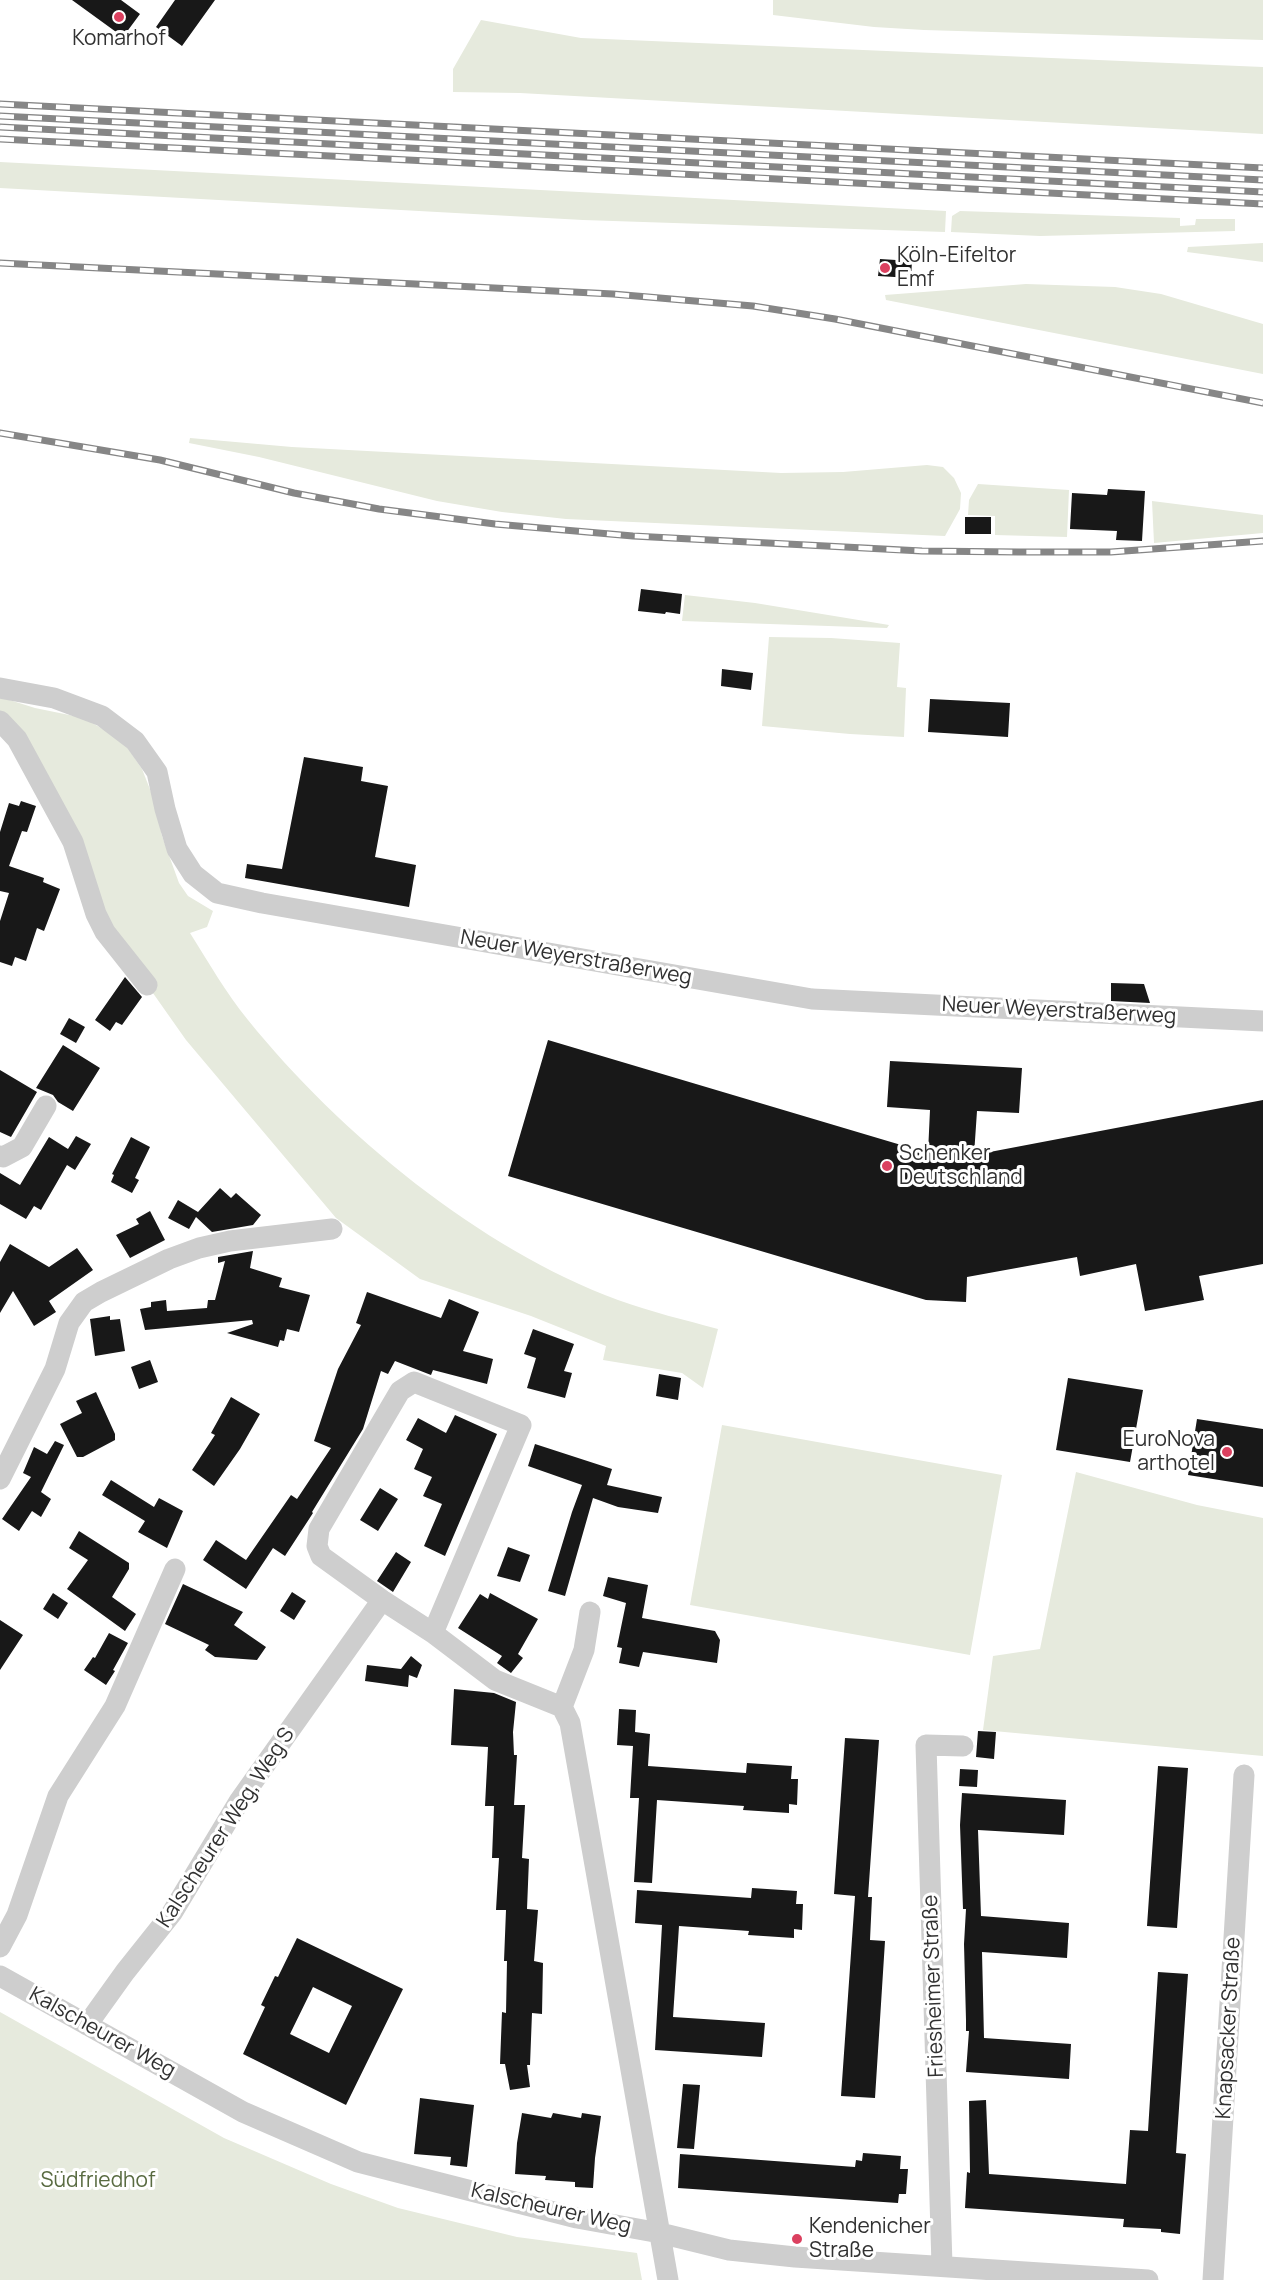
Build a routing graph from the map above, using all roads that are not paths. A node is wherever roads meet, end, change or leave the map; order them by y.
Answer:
1 (0, 688) edge
2 (2, 727) edge
3 (147, 985) dead end
4 (1263, 1021) edge
5 (46, 1106) dead end
6 (0, 1156) edge
7 (332, 1229) dead end
8 (0, 1479) edge
9 (175, 1569) dead end
10 (382, 1600) junction
11 (590, 1611) dead end
12 (433, 1633) junction
13 (562, 1707) junction
14 (963, 1746) dead end
15 (1244, 1775) dead end
16 (0, 1947) edge
17 (0, 1976) edge
18 (87, 2025) junction
19 (660, 2233) junction
20 (942, 2265) junction
21 (668, 2280) edge
22 (1148, 2280) edge
23 (1213, 2280) edge

1 - 4 street, Neuer Weyerstraßerweg
2 - 3 street
5 - 6 street
7 - 8 street
9 - 16 street
10 - 12 street
10 - 12 street
10 - 18 street, Kalscheurer Weg, Weg S
11 - 13 street
12 - 13 street
13 - 19 street
14 - 20 street, Friesheimer Straße
15 - 23 street, Knapsacker Straße
17 - 18 street, Kalscheurer Weg
18 - 19 street, Kalscheurer Weg
19 - 20 street, Kalscheurer Weg
19 - 21 street
20 - 22 street, Kalscheurer Weg

